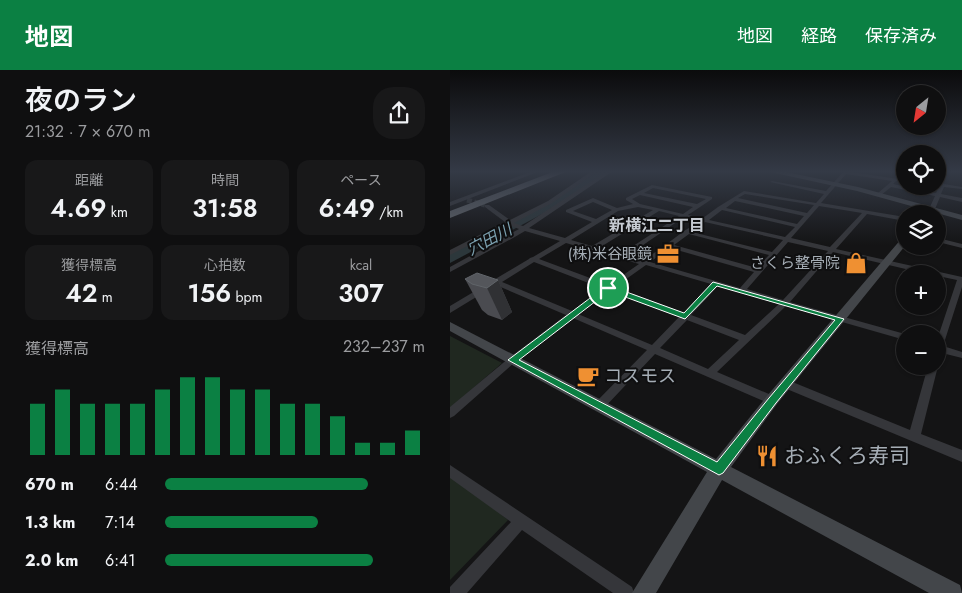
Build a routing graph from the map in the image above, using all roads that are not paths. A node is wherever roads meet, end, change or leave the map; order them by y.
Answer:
1 (475, 195) tunnel mouth
2 (492, 195) edge
3 (502, 195) edge
4 (560, 195) edge
5 (574, 195) edge
6 (635, 195) edge
7 (650, 195) edge
8 (697, 195) edge
9 (739, 195) edge
10 (768, 195) edge
11 (824, 195) edge
12 (884, 195) edge
13 (944, 195) edge
14 (450, 196) edge
15 (465, 199) junction
16 (734, 199) junction
17 (962, 200) edge
18 (818, 203) junction
19 (450, 204) edge
20 (638, 205) junction
21 (912, 205) edge
22 (487, 206) tunnel mouth
23 (698, 206) junction
24 (720, 208) junction
25 (659, 209) junction
26 (616, 210) junction
27 (450, 211) edge
28 (866, 212) junction
29 (946, 214) edge
30 (450, 215) edge
31 (808, 215) junction
32 (684, 216) junction
33 (896, 217) edge
34 (962, 218) edge
35 (704, 220) junction
36 (596, 221) junction
37 (510, 224) junction
38 (799, 226) junction
39 (522, 229) junction
40 (686, 232) junction
41 (788, 239) junction
42 (562, 241) junction
43 (946, 242) edge
44 (667, 245) junction
45 (962, 246) edge
46 (592, 248) junction
47 (832, 250) junction
48 (896, 251) edge
49 (450, 253) edge
50 (774, 254) junction
51 (622, 256) junction
52 (532, 260) junction
53 (643, 262) junction
54 (887, 262) junction
55 (900, 265) edge
56 (450, 270) edge
57 (759, 271) junction
58 (946, 276) edge
59 (962, 279) edge
60 (495, 282) junction
61 (716, 284) junction
62 (608, 288) junction
63 (741, 291) junction
64 (784, 303) junction
65 (450, 310) edge
66 (572, 315) junction
67 (685, 317) junction
68 (840, 319) junction
69 (946, 325) edge
70 (450, 326) edge
71 (896, 335) edge
72 (746, 339) junction
73 (653, 350) junction
74 (946, 350) edge
75 (962, 355) edge
76 (512, 360) junction
77 (710, 373) junction
78 (931, 375) edge
79 (786, 384) junction
80 (772, 400) junction
81 (600, 405) junction
82 (450, 412) edge
83 (914, 437) junction
84 (962, 456) edge
85 (719, 469) junction
86 (450, 471) edge
87 (520, 522) junction
88 (456, 593) edge
89 (626, 593) edge
90 (643, 593) edge
91 (952, 593) edge

1 - 15 street
2 - 27 highway
3 - 30 highway
4 - 37 street
5 - 39 street
6 - 20 street
7 - 23 street
8 - 23 street
9 - 16 street
10 - 18 street
11 - 18 street
12 - 21 street
13 - 17 street
14 - 15 street
15 - 19 street
16 - 24 street
16 - 31 street
18 - 28 street
18 - 31 street
20 - 25 street
20 - 26 street
22 - 37 street
23 - 32 street
24 - 35 street
24 - 38 street
25 - 32 street
25 - 46 street
26 - 36 street
26 - 36 street
28 - 33 street
28 - 47 street
29 - 34 street
31 - 38 street
32 - 35 street
32 - 51 street
35 - 40 street
35 - 41 street
36 - 42 street
37 - 39 street
37 - 49 street
38 - 41 street
39 - 42 street
39 - 56 street
40 - 44 street
40 - 50 street
41 - 47 street
41 - 50 street
42 - 46 street
42 - 52 street
43 - 45 street
44 - 53 street
44 - 57 street
46 - 51 street
47 - 54 street
47 - 64 street
48 - 54 street
50 - 57 street
51 - 53 street
52 - 60 street
52 - 62 street
53 - 61 street
53 - 62 street
54 - 55 street
54 - 68 street
57 - 63 street
58 - 59 street
59 - 69 street
60 - 65 street
60 - 66 street
61 - 63 street
61 - 67 street
62 - 66 street
62 - 67 street
63 - 64 street
64 - 68 street
64 - 72 street
66 - 73 street
66 - 76 street
67 - 72 street
67 - 73 street
68 - 71 street
68 - 79 street
70 - 76 street
72 - 77 street
73 - 77 street
73 - 81 street
74 - 75 street
76 - 81 street
76 - 82 street
77 - 80 street
78 - 83 street
79 - 80 street
79 - 83 street
80 - 85 street
81 - 85 street
83 - 84 street
85 - 90 street
85 - 91 street
86 - 87 street
87 - 88 street
87 - 89 street

